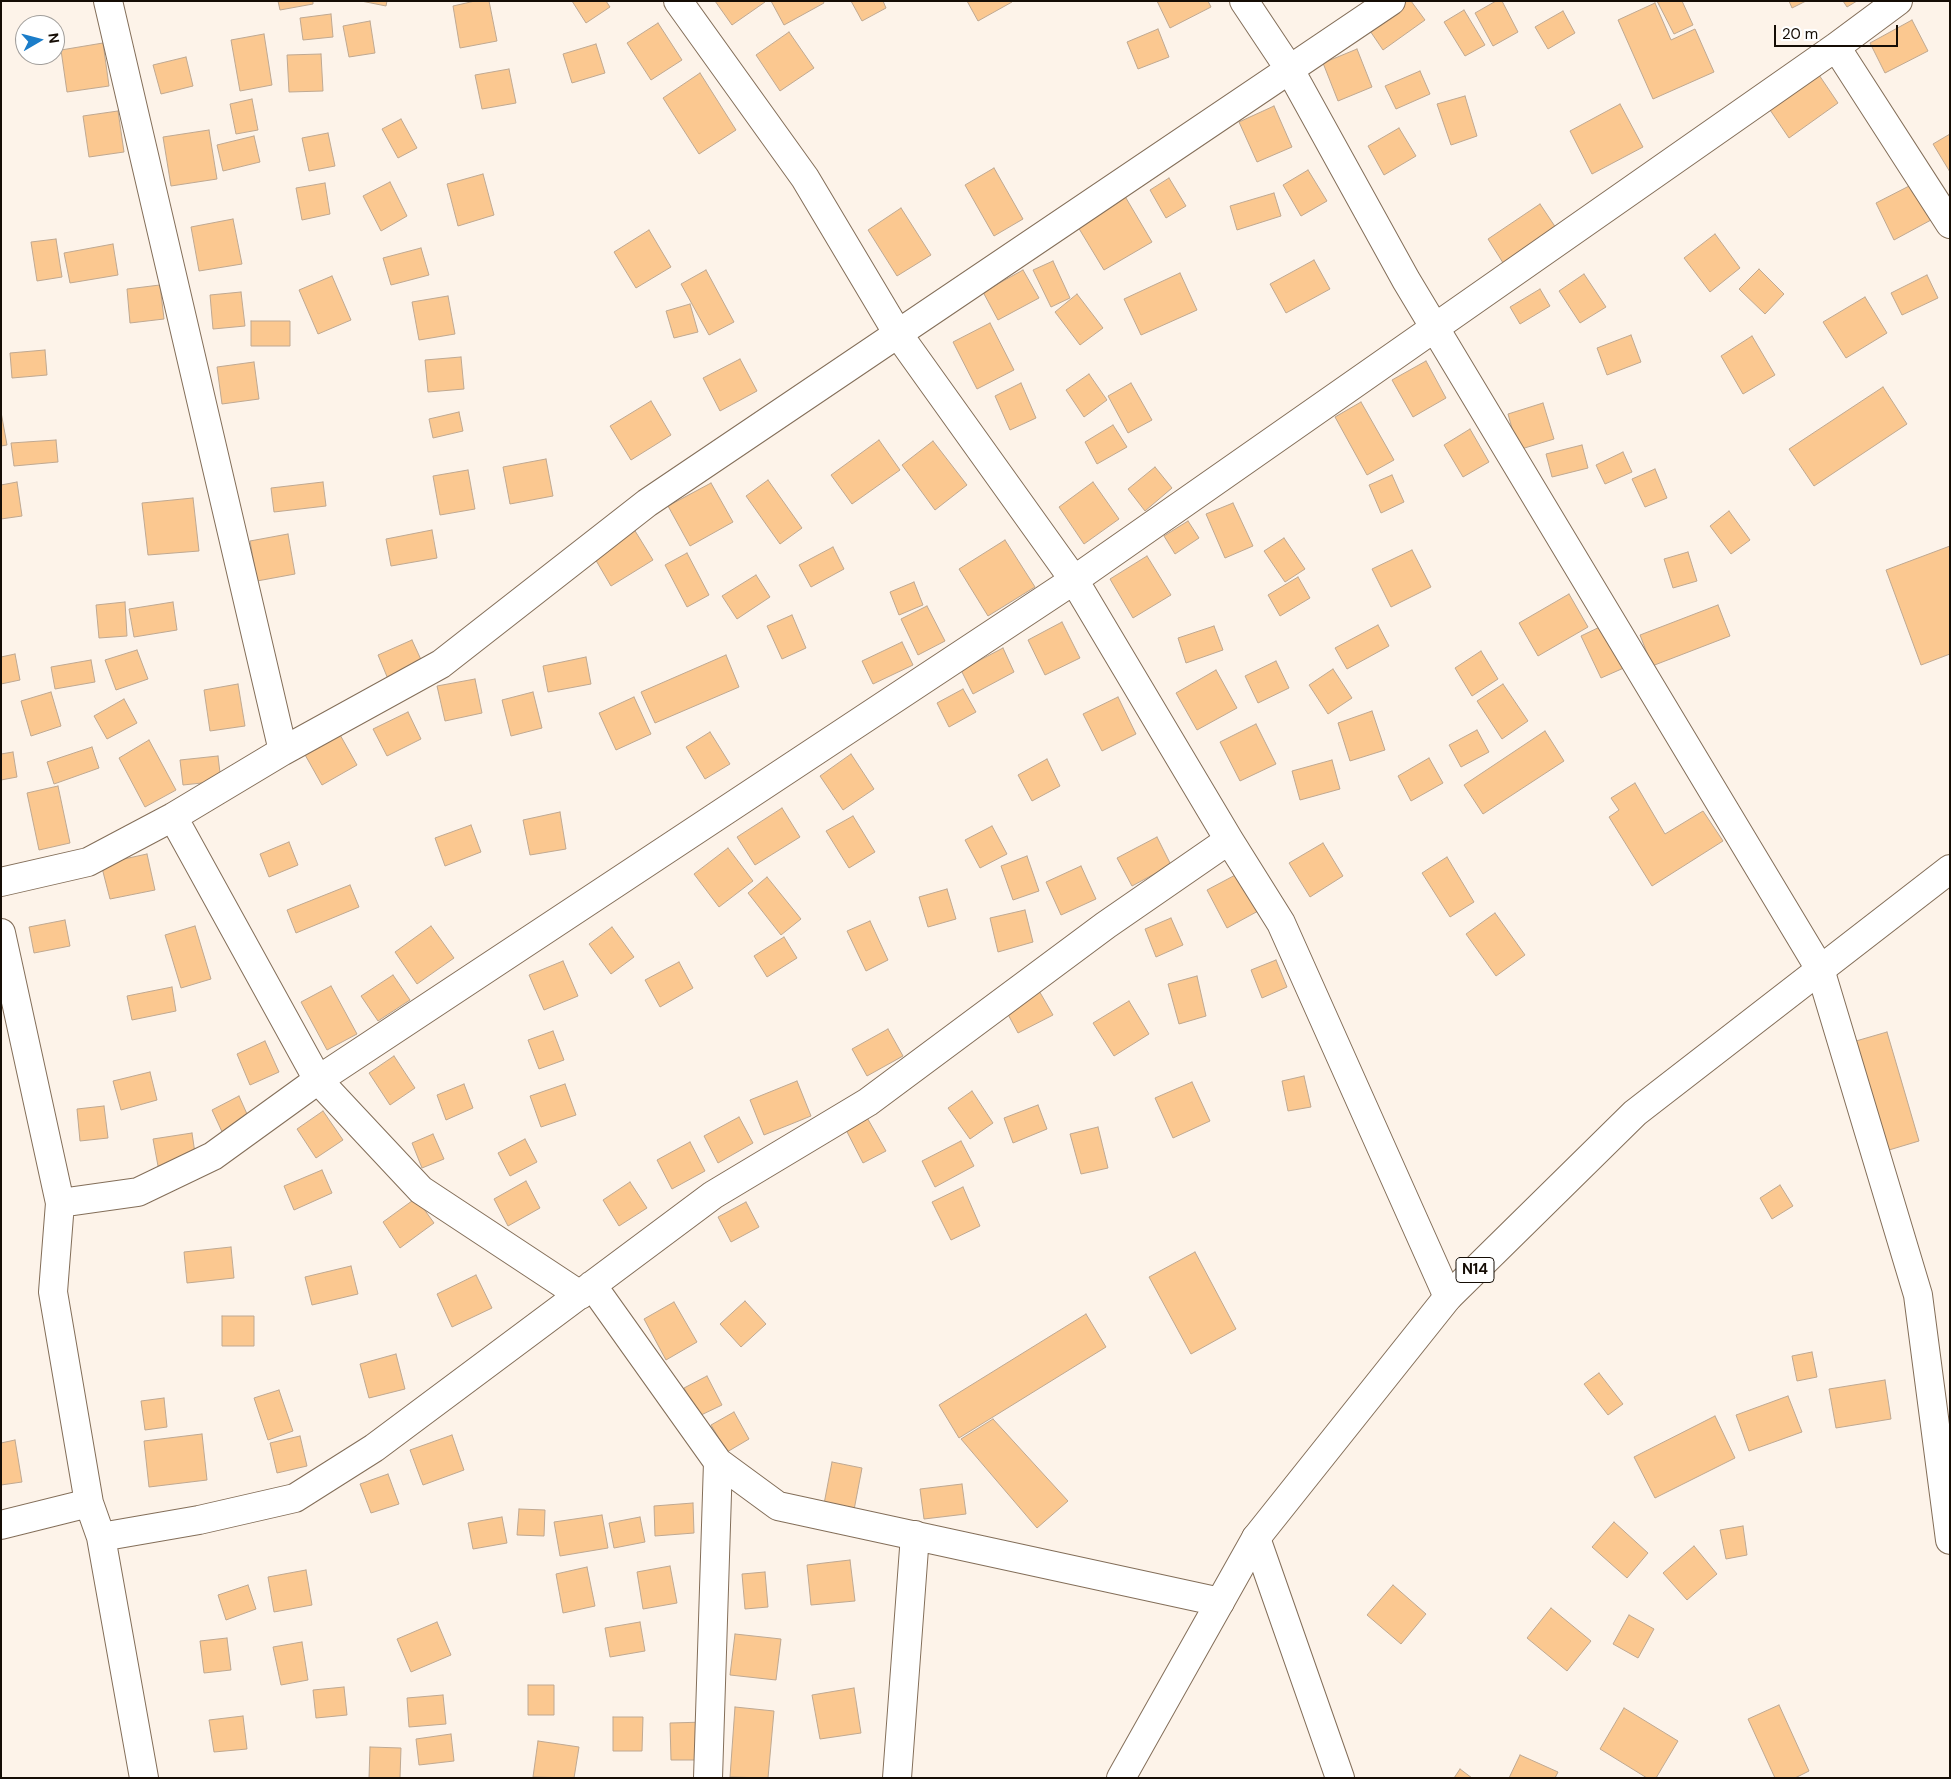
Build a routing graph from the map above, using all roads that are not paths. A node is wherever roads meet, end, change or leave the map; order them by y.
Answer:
1 (108, 1) edge
2 (678, 1) edge
3 (1244, 1) edge
4 (1391, 1) edge
5 (1898, 1) edge
6 (1836, 47) junction
7 (1290, 70) junction
8 (1950, 224) edge
9 (1436, 328) junction
10 (898, 334) junction
11 (1074, 580) junction
12 (283, 751) junction
13 (173, 817) junction
14 (1228, 840) junction
15 (1950, 869) edge
16 (1, 882) edge
17 (1, 933) edge
18 (1820, 969) junction
19 (318, 1080) junction
20 (60, 1203) junction
21 (586, 1290) junction
22 (1448, 1297) junction
23 (718, 1462) junction
24 (89, 1503) junction
25 (4, 1520) edge
26 (915, 1535) junction
27 (101, 1537) junction
28 (1256, 1538) junction
29 (1950, 1540) edge
30 (1220, 1602) junction
31 (144, 1778) edge
32 (708, 1778) edge
33 (897, 1778) edge
34 (1121, 1778) edge
35 (1340, 1778) edge

1 - 12 street
2 - 10 street
3 - 7 street
4 - 7 street
5 - 6 street
6 - 8 street
6 - 9 street
7 - 9 street
7 - 10 street
9 - 11 street
9 - 18 street
10 - 11 street
10 - 12 street
11 - 14 street
11 - 19 street
12 - 13 street
13 - 16 street
13 - 19 street
14 - 21 street
14 - 22 street
15 - 18 street, N14
17 - 20 street
18 - 22 street, N14
18 - 29 street
19 - 20 street
19 - 21 street
20 - 24 street
21 - 23 street
21 - 27 street
22 - 28 street, N14
23 - 26 street
23 - 32 street
24 - 25 street
24 - 27 street
26 - 30 street
26 - 33 street
27 - 31 street
28 - 30 street, N14
28 - 35 street
30 - 34 street, N14

